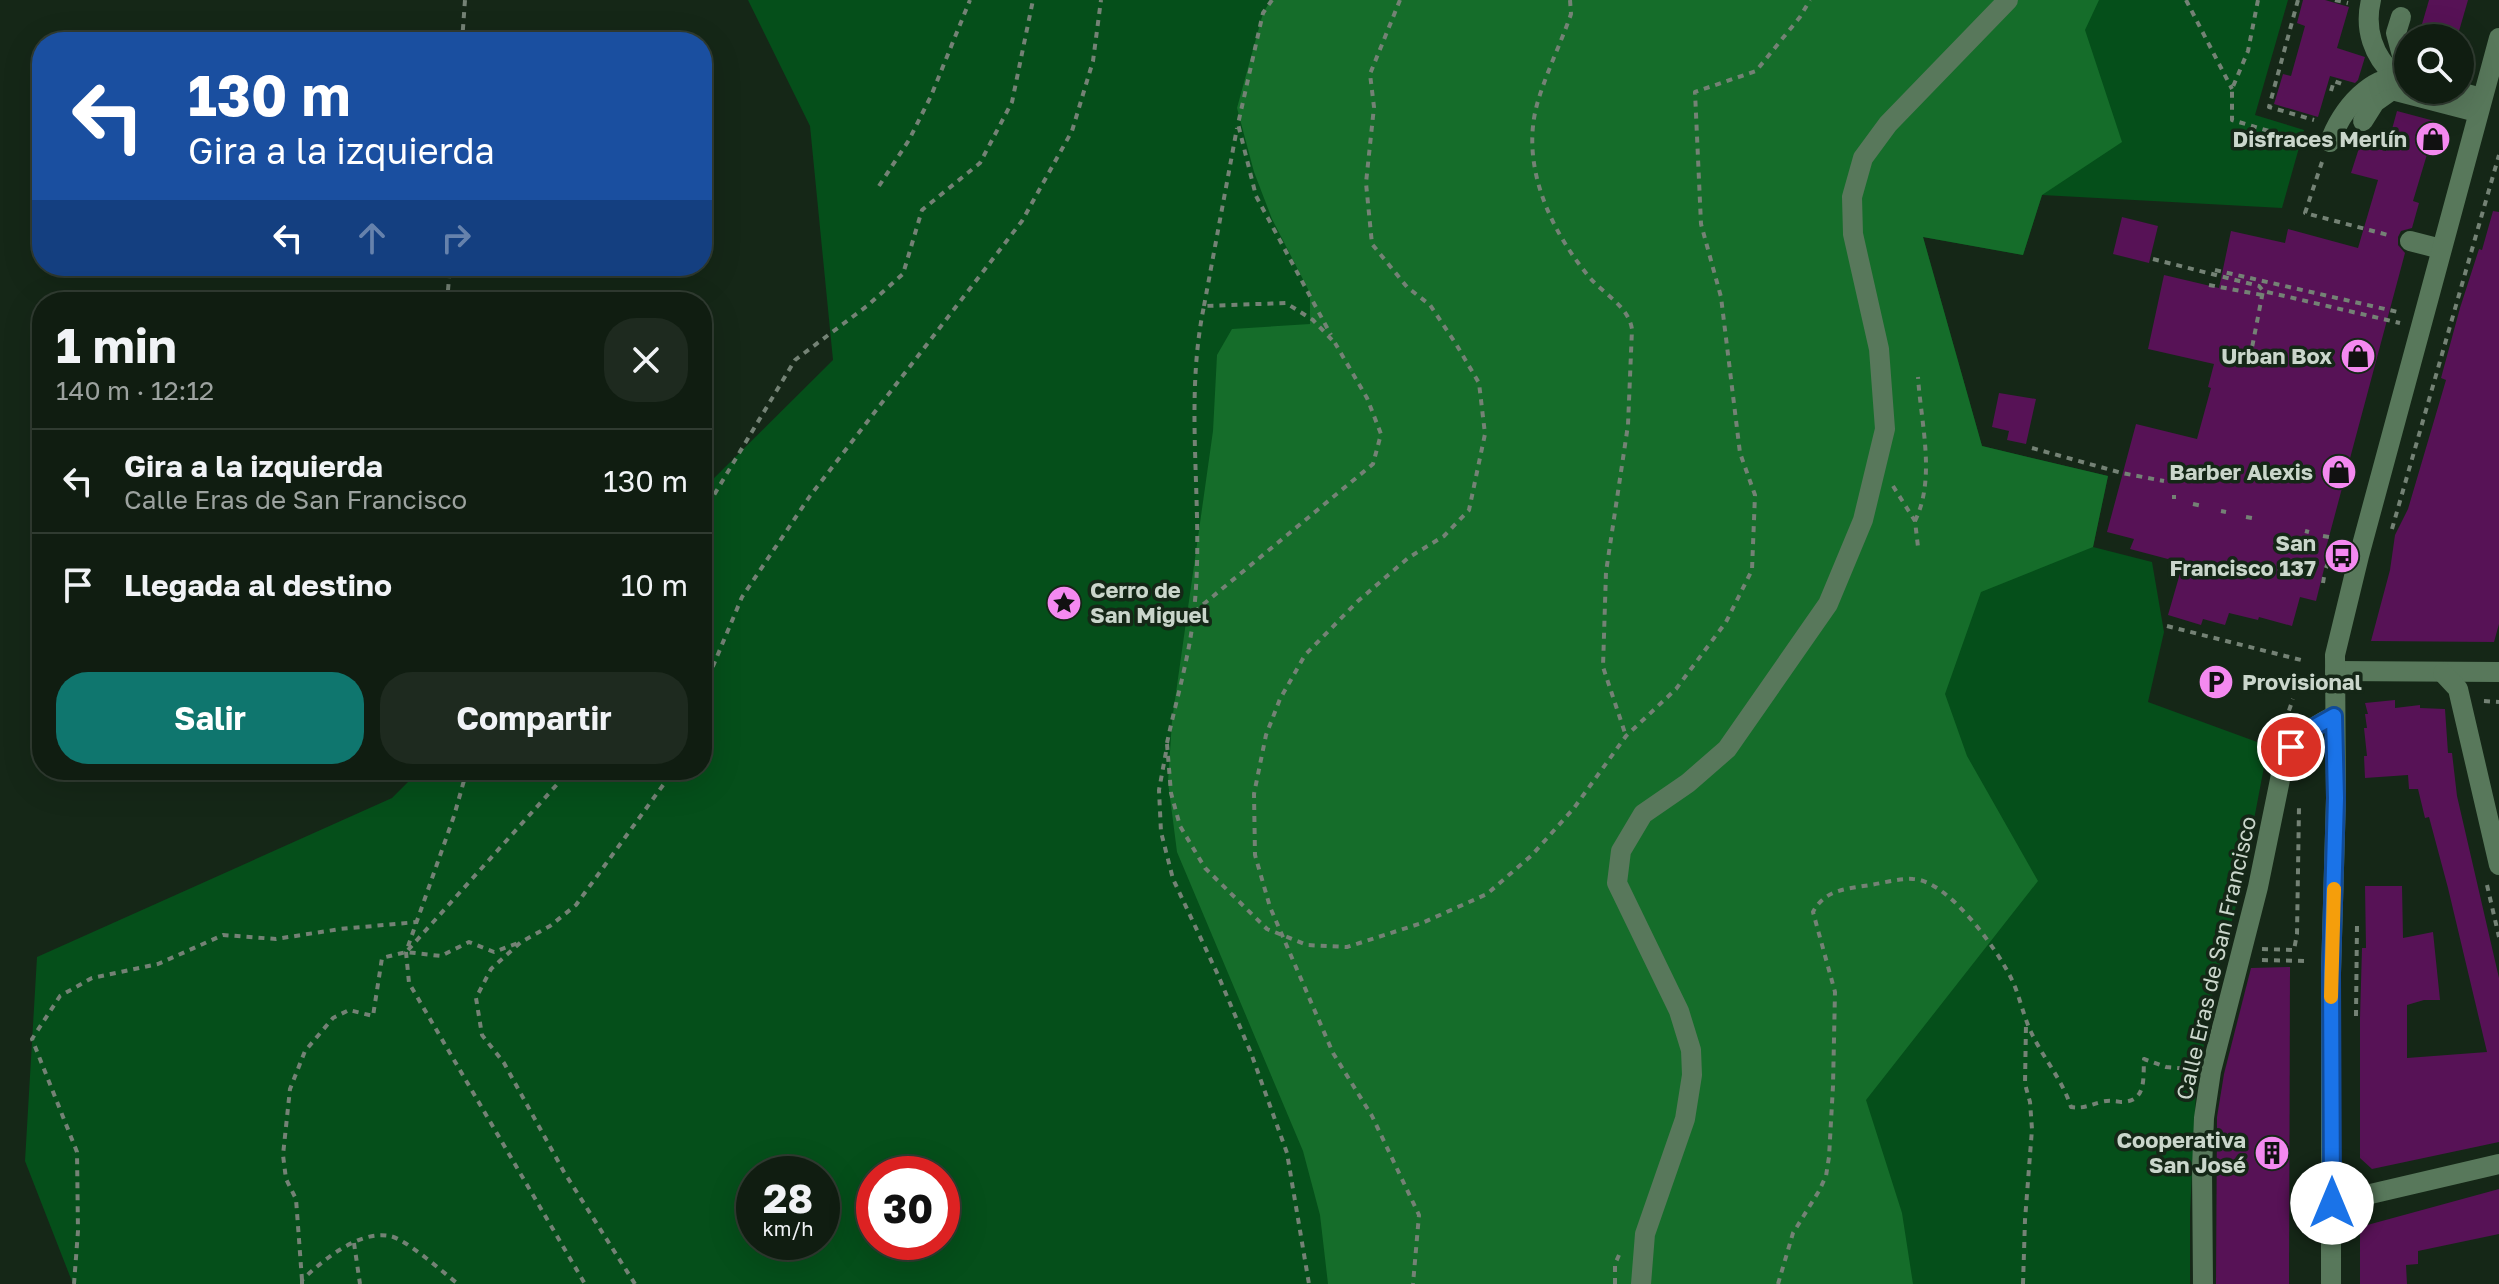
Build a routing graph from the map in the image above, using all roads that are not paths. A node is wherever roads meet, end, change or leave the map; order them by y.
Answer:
1 (2008, 0) edge
2 (2363, 2) edge
3 (2401, 17) dead end
4 (2399, 24) edge
5 (2498, 45) edge
6 (2394, 69) edge
7 (2394, 76) edge
8 (2474, 92) edge
9 (2474, 97) edge
10 (2481, 99) junction
11 (2363, 121) dead end
12 (2328, 134) road end
13 (2410, 241) road end
14 (2441, 249) junction
15 (2335, 671) junction
16 (2499, 672) edge
17 (2443, 673) junction
18 (2334, 716) junction
19 (2492, 871) edge
20 (2499, 1164) edge
21 (2332, 1203) junction
22 (1641, 1284) edge
23 (2203, 1284) edge
24 (2331, 1284) edge

1 - 22 street
2 - 6 street
3 - 4 street
5 - 10 street
7 - 12 street
8 - 10 street
9 - 10 street
10 - 11 street
10 - 14 street
13 - 14 street
14 - 15 street
15 - 17 street
15 - 18 street
16 - 17 street
17 - 19 street
18 - 21 street
18 - 23 street, Calle Eras de San Francisco
20 - 21 street
21 - 24 street

